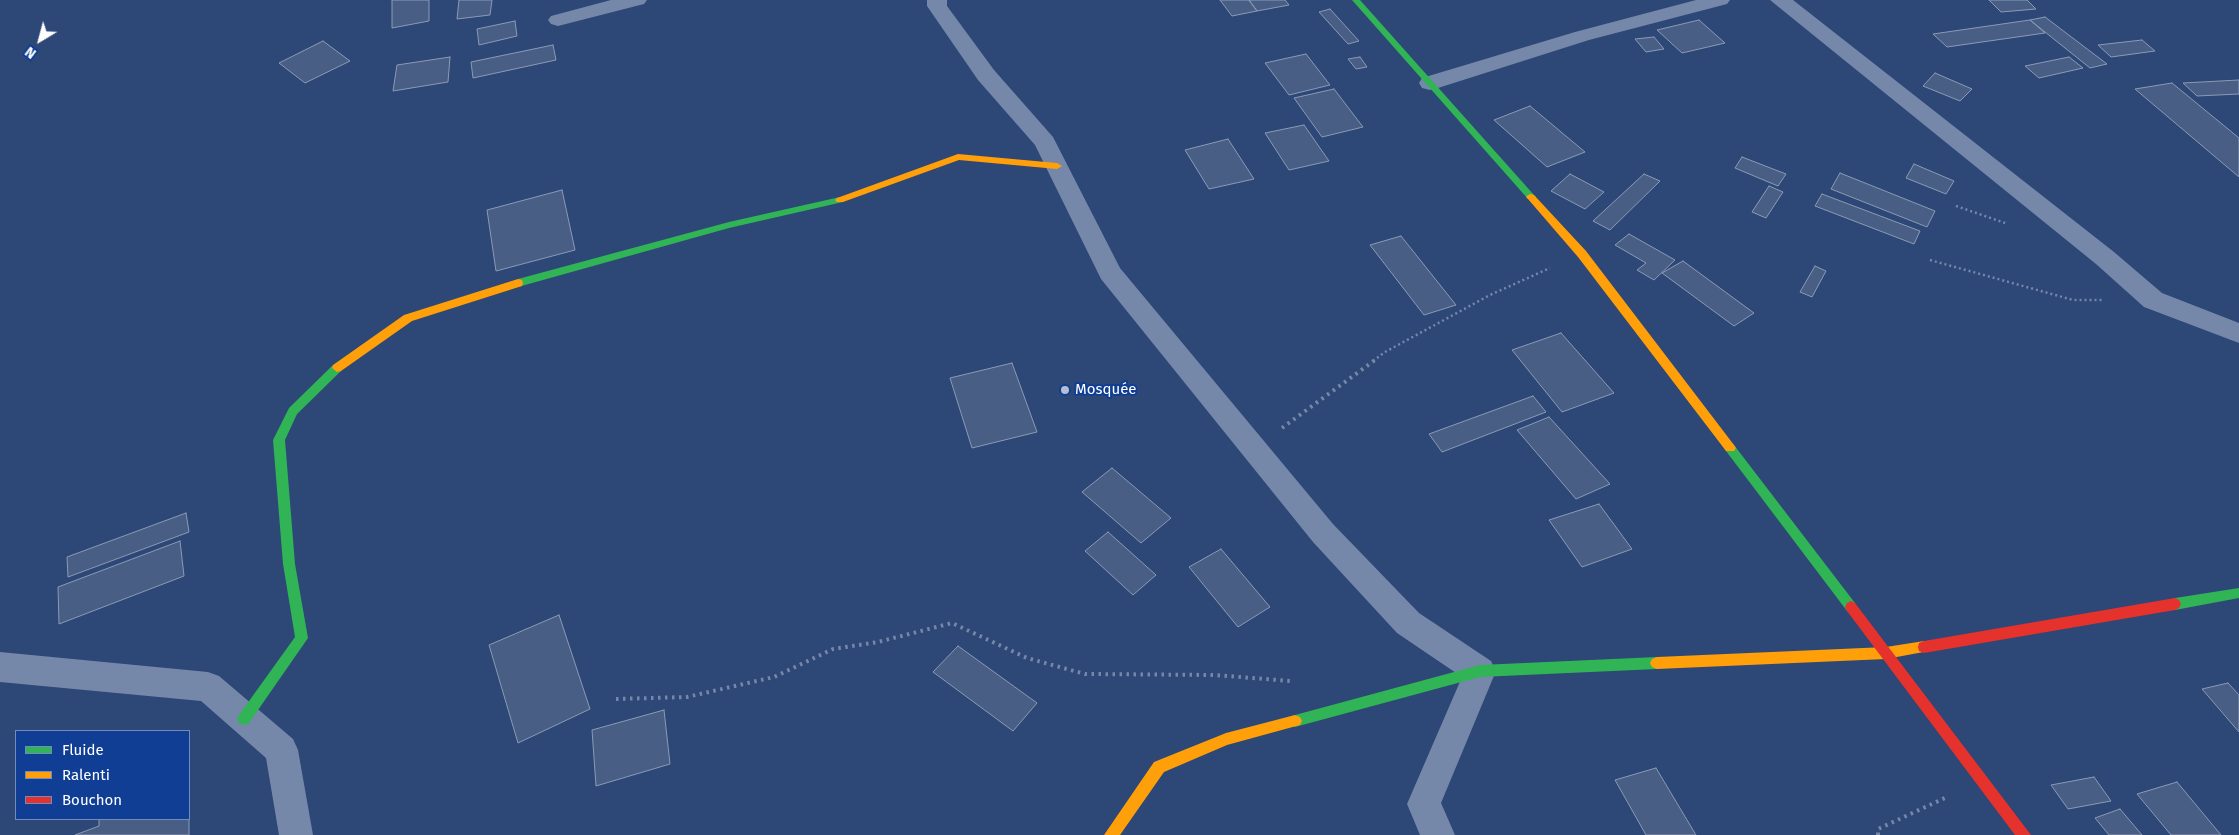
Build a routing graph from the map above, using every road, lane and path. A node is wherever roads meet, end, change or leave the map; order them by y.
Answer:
1 (637, 0) edge
2 (1356, 0) edge
3 (1720, 0) edge
4 (1780, 0) edge
5 (931, 2) edge
6 (558, 20) dead end
7 (1430, 83) junction
8 (1057, 166) junction
9 (1582, 254) junction
10 (1930, 260) dead end
11 (2153, 300) junction
12 (2239, 333) edge
13 (1253, 450) junction
14 (2239, 593) edge
15 (1886, 653) junction
16 (0, 667) edge
17 (1480, 671) junction
18 (1293, 681) dead end
19 (616, 699) dead end
20 (244, 719) junction
21 (1982, 780) junction
22 (296, 835) edge
23 (1111, 835) edge
24 (1438, 835) edge
25 (1878, 835) edge
26 (2024, 835) edge

1 - 6 street
2 - 7 street
3 - 7 street
4 - 11 street
5 - 8 street
7 - 9 street
8 - 13 street
8 - 20 street
9 - 13 path
9 - 15 street
10 - 11 path
11 - 12 street
13 - 17 street
14 - 15 street
15 - 17 street
15 - 21 street
16 - 20 street
17 - 23 street
17 - 24 street
18 - 19 path
20 - 22 street
21 - 25 path
21 - 26 street

